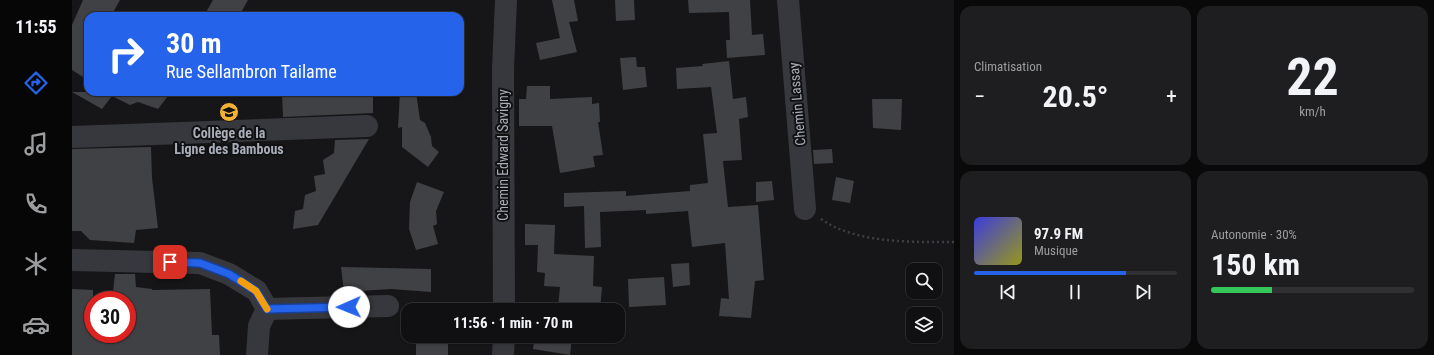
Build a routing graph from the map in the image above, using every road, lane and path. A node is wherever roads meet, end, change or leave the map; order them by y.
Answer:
1 (506, 0) edge
2 (788, 0) edge
3 (367, 126) dead end
4 (72, 137) edge
5 (805, 209) joint
6 (954, 242) edge
7 (72, 260) edge
8 (504, 303) edge
9 (388, 306) joint
10 (401, 307) edge
11 (267, 309) junction
12 (504, 343) edge
13 (257, 355) edge
14 (503, 355) edge

1 - 8 street, Chemin Edward Savigny
2 - 5 street, Chemin Lassay
3 - 4 street
5 - 6 path
7 - 11 street
9 - 10 path
9 - 11 street
11 - 13 street
12 - 14 street

